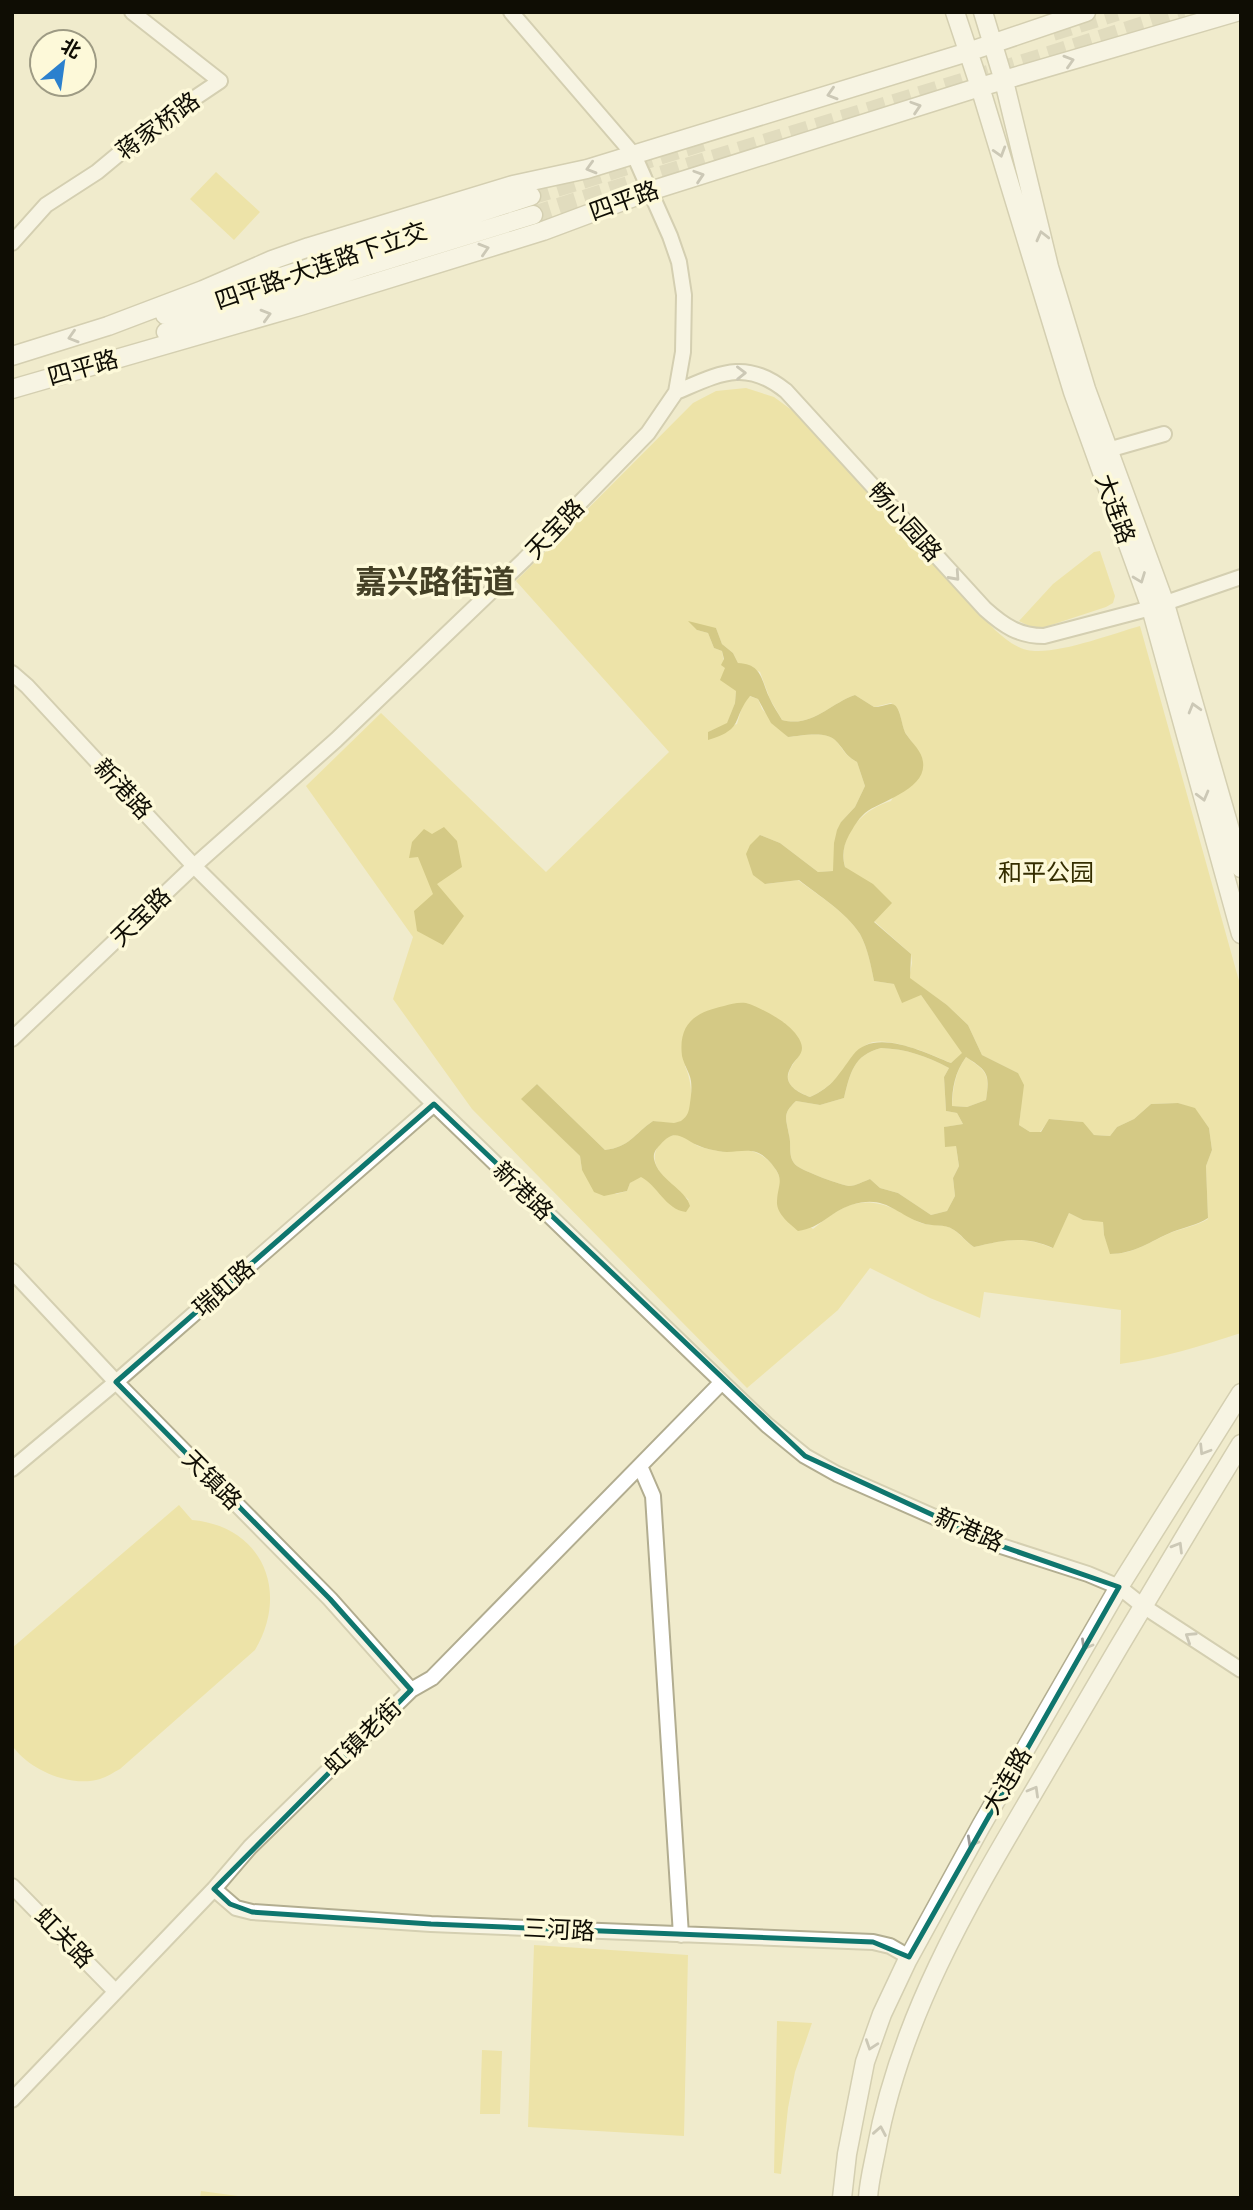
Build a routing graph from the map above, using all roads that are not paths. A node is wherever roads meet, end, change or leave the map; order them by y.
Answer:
1 (132, 12) edge
2 (511, 12) edge
3 (955, 12) edge
4 (983, 12) edge
5 (1086, 12) edge
6 (1236, 12) edge
7 (992, 44) junction
8 (968, 52) junction
9 (1004, 81) junction
10 (980, 87) junction
11 (634, 155) junction
12 (650, 191) junction
13 (531, 197) tunnel mouth
14 (533, 215) tunnel mouth
15 (12, 243) edge
16 (108, 326) junction
17 (127, 355) junction
18 (12, 356) edge
19 (12, 389) edge
20 (676, 392) junction
21 (1164, 434) dead end
22 (1108, 450) junction
23 (1241, 577) edge
24 (1158, 606) junction
25 (12, 673) edge
26 (194, 866) junction
27 (1241, 868) edge
28 (1241, 934) edge
29 (12, 1039) edge
30 (434, 1104) junction
31 (12, 1271) edge
32 (116, 1382) junction
33 (722, 1382) junction
34 (1241, 1393) edge
35 (1241, 1444) edge
36 (640, 1466) junction
37 (12, 1469) edge
38 (1119, 1587) junction
39 (1143, 1606) junction
40 (1241, 1670) edge
41 (411, 1690) junction
42 (12, 1886) edge
43 (214, 1889) junction
44 (681, 1935) junction
45 (909, 1957) junction
46 (115, 1991) junction
47 (12, 2100) edge
48 (842, 2198) edge
49 (868, 2198) edge

1 - 15 street, 蒋家桥路
2 - 11 street, 天宝路
3 - 8 main road, 大连路
4 - 7 main road, 大连路
5 - 7 main road, 四平路
9 -> 6 main road, 四平路
7 - 8 main road, 四平路
7 - 9 main road, 大连路
8 - 10 main road, 大连路
8 -> 11 main road, 四平路
9 - 10 main road, 四平路
22 -> 9 main road, 大连路
12 -> 10 main road, 四平路
10 -> 24 main road, 大连路
11 - 12 street, 天宝路
11 -> 16 main road, 四平路
17 -> 12 main road, 四平路
12 - 20 street, 天宝路
13 - 16 main road, 四平路-大连路下立交
14 - 17 main road, 四平路-大连路下立交
16 -> 18 main road, 四平路
17 - 19 main road, 四平路
20 -> 24 street, 畅心园路
20 - 26 street, 天宝路
21 - 22 street
22 - 24 main road, 大连路
23 - 24 street, 畅心园路
27 -> 24 main road, 大连路
24 -> 28 main road, 大连路
25 - 26 street, 新港路
26 - 29 street, 天宝路
26 - 30 street, 新港路
30 - 32 street, 瑞虹路
30 - 33 street, 新港路
31 - 32 street, 天镇路
32 - 37 street, 瑞虹路
32 - 41 street, 天镇路
33 - 36 street, 虹镇老街
33 - 38 street, 新港路
34 -> 38 main road, 大连路
39 -> 35 main road, 大连路
36 - 41 street, 虹镇老街
36 - 44 street
38 - 39 street, 新港路
38 -> 45 main road, 大连路
40 -> 39 street, 新港路
49 -> 39 main road, 大连路
41 - 43 street, 虹镇老街
42 - 46 street, 虹关路
43 - 44 street, 三河路
43 - 46 street, 虹镇老街
44 - 45 street, 三河路
45 -> 48 main road, 大连路
46 - 47 street, 虹镇老街

